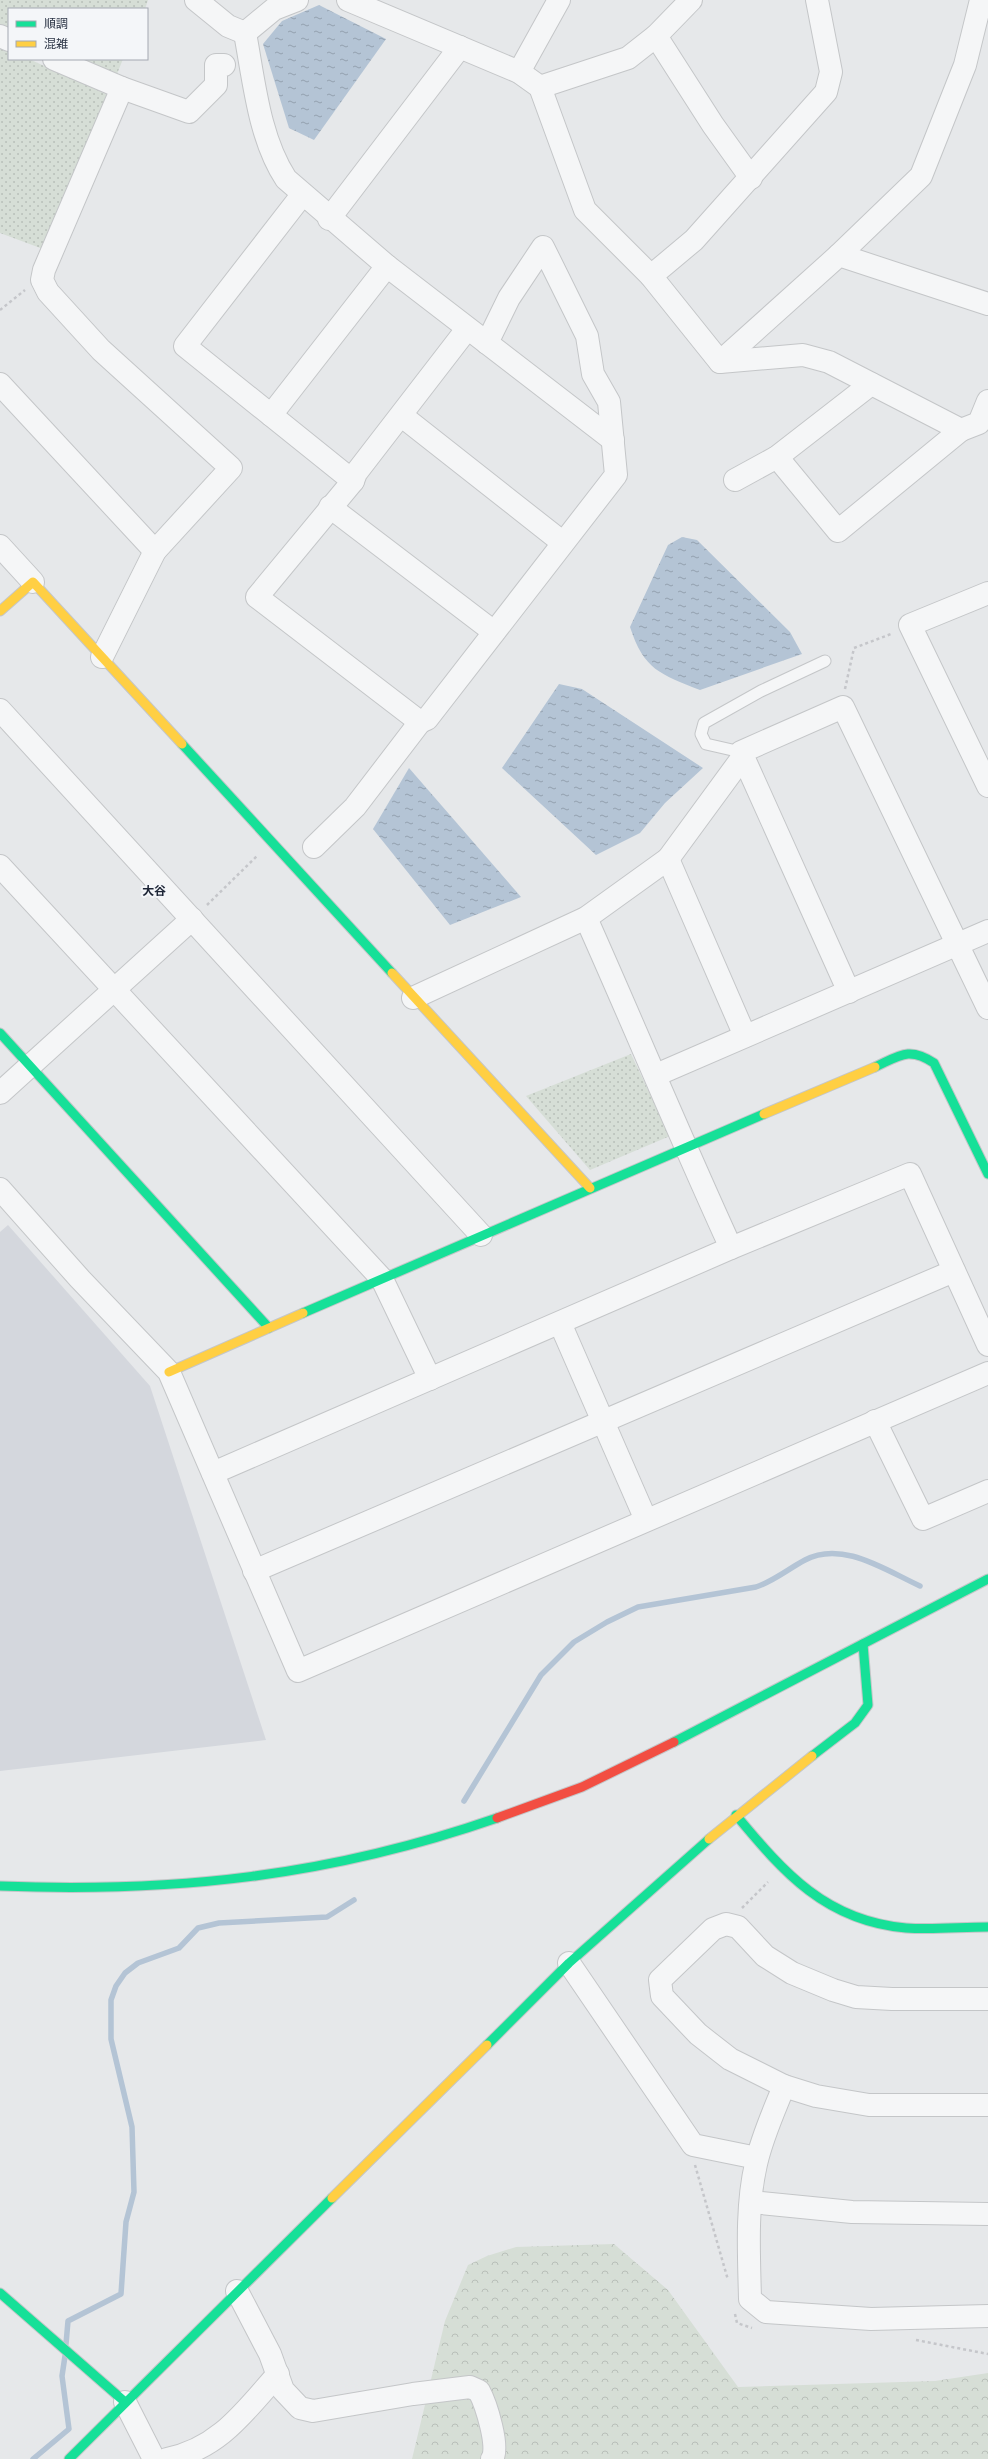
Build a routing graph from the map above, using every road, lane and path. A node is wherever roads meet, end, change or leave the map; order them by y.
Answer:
1 (196, 0) edge
2 (297, 0) edge
3 (348, 0) edge
4 (559, 0) edge
5 (691, 0) edge
6 (817, 0) edge
7 (981, 0) edge
8 (245, 33) junction
9 (656, 36) junction
10 (460, 47) junction
11 (56, 60) edge
12 (224, 65) dead end
13 (519, 72) junction
14 (540, 87) junction
15 (122, 88) junction
16 (751, 178) junction
17 (302, 195) junction
18 (329, 219) junction
19 (839, 254) junction
20 (387, 266) junction
21 (652, 276) junction
22 (42, 280) junction
23 (988, 304) edge
24 (0, 310) edge
25 (467, 329) junction
26 (487, 343) junction
27 (720, 362) junction
28 (0, 384) edge
29 (871, 384) junction
30 (988, 401) edge
31 (271, 415) junction
32 (402, 416) junction
33 (976, 428) edge
34 (613, 440) junction
35 (777, 457) junction
36 (735, 480) dead end
37 (353, 481) junction
38 (330, 507) junction
39 (562, 542) junction
40 (0, 546) edge
41 (155, 551) junction
42 (32, 582) junction
43 (988, 593) edge
44 (0, 611) edge
45 (910, 624) junction
46 (494, 632) junction
47 (102, 657) junction
48 (825, 662) dead end
49 (843, 707) junction
50 (0, 710) edge
51 (420, 722) junction
52 (742, 755) junction
53 (988, 786) edge
54 (272, 842) junction
55 (314, 847) dead end
56 (668, 859) junction
57 (0, 866) edge
58 (586, 918) junction
59 (192, 919) junction
60 (988, 931) edge
61 (958, 945) junction
62 (115, 991) junction
63 (849, 992) junction
64 (413, 998) junction
65 (988, 1008) edge
66 (0, 1033) edge
67 (745, 1036) junction
68 (30, 1066) junction
69 (656, 1075) junction
70 (0, 1093) edge
71 (685, 1148) junction
72 (988, 1174) edge
73 (590, 1188) junction
74 (0, 1189) edge
75 (481, 1235) junction
76 (731, 1248) junction
77 (954, 1271) junction
78 (382, 1279) junction
79 (560, 1323) junction
80 (269, 1328) junction
81 (988, 1345) edge
82 (169, 1372) junction
83 (988, 1373) edge
84 (430, 1379) junction
85 (603, 1422) junction
86 (875, 1422) junction
87 (213, 1473) junction
88 (988, 1491) edge
89 (646, 1520) junction
90 (254, 1571) junction
91 (988, 1579) edge
92 (863, 1644) junction
93 (736, 1815) junction
94 (781, 1870) junction
95 (0, 1886) edge
96 (726, 1924) junction
97 (988, 1927) edge
98 (569, 1963) junction
99 (988, 1999) edge
100 (784, 2086) junction
101 (988, 2105) edge
102 (757, 2158) junction
103 (751, 2202) junction
104 (988, 2214) edge
105 (237, 2291) junction
106 (0, 2293) edge
107 (988, 2316) edge
108 (278, 2374) junction
109 (125, 2402) junction
110 (69, 2459) edge
111 (154, 2459) edge
112 (167, 2459) edge
113 (492, 2459) edge

1 - 8 street
2 - 8 street
3 - 10 street
4 - 13 street
5 - 9 street
6 - 16 street
7 - 19 street
8 - 17 street
9 - 14 street
9 - 16 street
10 - 13 street
10 - 18 street
11 - 15 street
12 - 15 street
13 - 14 street
14 - 21 street
15 - 22 street
16 - 21 street
17 - 18 street
17 - 31 street
18 - 20 street
19 - 23 street
19 - 27 street
20 - 25 street
20 - 31 street
21 - 27 street
22 - 24 path
22 - 41 street
25 - 26 street
25 - 32 street
26 - 34 street
26 - 34 street
27 - 29 street
28 - 41 street
29 - 33 street
29 - 35 street
30 - 33 street
31 - 37 street
32 - 37 street
32 - 39 street
33 - 35 street
34 - 39 street
35 - 36 street
37 - 38 street
38 - 46 street
38 - 51 street
39 - 46 street
40 - 42 street
41 - 47 street
42 - 44 street
42 - 47 street
43 - 45 street
45 - 49 path
45 - 53 street
46 - 51 street
47 - 54 street
48 - 52 lane
49 - 52 street
49 - 61 street
50 - 59 street
51 - 55 street
52 - 56 street
52 - 63 street
54 - 59 path
54 - 64 street
56 - 58 street
56 - 67 street
57 - 62 street
58 - 64 street
58 - 69 street
59 - 62 street
59 - 75 street
60 - 61 street
61 - 63 street
61 - 65 street
62 - 68 street
62 - 78 street
63 - 67 street
64 - 73 street
66 - 68 street
67 - 69 street
68 - 70 street
68 - 80 street
69 - 71 street
71 - 72 street
71 - 73 street
71 - 76 street
73 - 75 street
74 - 82 street
75 - 78 street
76 - 77 street
76 - 79 street
77 - 81 street
77 - 85 street
78 - 80 street
78 - 84 street
79 - 84 street
79 - 85 street
80 - 82 street
82 - 87 street
83 - 86 street
84 - 87 street
85 - 89 street
85 - 90 street
86 - 88 street
86 - 89 street
87 - 90 street
89 - 90 street
91 - 92 street
92 - 93 street
92 - 95 street
93 - 94 street
93 - 98 street
94 - 96 path
94 - 97 street
96 - 99 street
96 - 100 street
98 - 102 street
98 - 105 street
100 - 101 street
100 - 102 street
102 - 103 street
103 - 104 street
103 - 107 street
105 - 108 street
105 - 109 street
106 - 109 street
108 - 112 street
108 - 113 street
109 - 110 street
109 - 111 street

